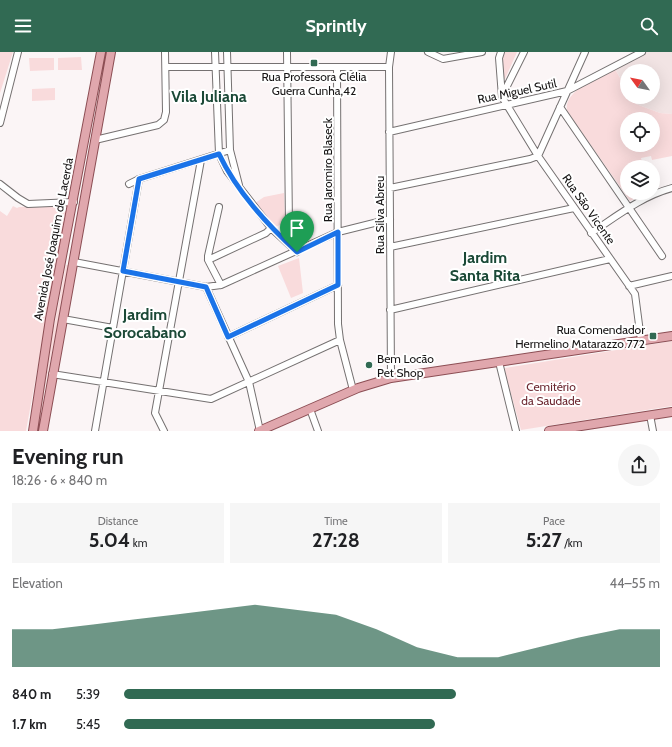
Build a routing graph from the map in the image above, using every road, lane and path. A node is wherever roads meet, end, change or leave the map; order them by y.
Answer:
1 (18, 52) edge
2 (101, 52) edge
3 (111, 52) edge
4 (165, 52) edge
5 (215, 52) edge
6 (227, 52) edge
7 (287, 52) edge
8 (391, 52) edge
9 (428, 52) edge
10 (482, 52) edge
11 (524, 52) edge
12 (585, 52) edge
13 (642, 52) edge
14 (498, 53) edge
15 (453, 55) edge
16 (215, 67) junction
17 (287, 67) junction
18 (337, 67) junction
19 (389, 67) junction
20 (166, 68) junction
21 (228, 68) junction
22 (500, 81) junction
23 (509, 83) junction
24 (567, 91) junction
25 (502, 97) junction
26 (506, 104) junction
27 (560, 107) junction
28 (0, 123) edge
29 (390, 132) junction
30 (95, 140) junction
31 (230, 150) junction
32 (219, 154) junction
33 (538, 156) junction
34 (201, 160) junction
35 (139, 179) junction
36 (0, 184) edge
37 (129, 184) dead end
38 (240, 188) junction
39 (390, 188) junction
40 (672, 188) edge
41 (74, 202) junction
42 (219, 207) dead end
43 (574, 208) junction
44 (629, 208) junction
45 (390, 219) junction
46 (272, 228) junction
47 (338, 232) junction
48 (592, 233) junction
49 (390, 247) junction
50 (297, 252) junction
51 (662, 256) dead end
52 (610, 259) junction
53 (208, 260) junction
54 (74, 262) junction
55 (123, 271) junction
56 (672, 276) edge
57 (178, 282) junction
58 (221, 285) junction
59 (338, 285) junction
60 (629, 286) junction
61 (206, 287) junction
62 (390, 310) junction
63 (63, 319) junction
64 (113, 328) junction
65 (672, 336) edge
66 (228, 337) junction
67 (340, 340) junction
68 (641, 340) junction
69 (499, 362) junction
70 (52, 374) junction
71 (391, 378) junction
72 (104, 382) junction
73 (249, 382) junction
74 (353, 390) junction
75 (158, 391) junction
76 (310, 410) junction
77 (672, 412) edge
78 (650, 415) junction
79 (584, 428) edge
80 (33, 431) edge
81 (43, 431) edge
82 (95, 431) edge
83 (164, 431) edge
84 (260, 431) edge
85 (318, 431) edge
86 (516, 431) edge
87 (549, 431) edge
88 (653, 431) edge

1 - 28 street
2 - 41 main road, Avenida José Joaquim de Lacerda
3 - 30 main road, Avenida José Joaquim de Lacerda
4 - 20 street
5 - 16 street
6 - 21 street
7 - 17 street
8 - 19 street, Rua Silva Abreu
9 - 15 street
10 - 15 street
11 - 23 street
12 - 24 street
13 - 24 street, Rua Miguel Sutil
14 - 22 street
16 - 20 street
16 - 21 street
16 - 32 street
17 - 18 street
17 - 21 street
17 - 50 street
18 - 19 street
18 - 47 street, Rua Jaromiro Blaseck
19 - 29 street, Rua Silva Abreu
20 - 30 street
21 - 31 street
22 - 23 street
22 - 25 street
23 - 25 street
24 - 26 street, Rua Miguel Sutil
24 - 27 street
25 - 26 street, Rua São Vicente
26 - 29 street, Rua Miguel Sutil
26 - 33 street, Rua São Vicente
27 - 33 street
27 - 44 street
29 - 39 street, Rua Silva Abreu
30 - 54 main road, Avenida José Joaquim de Lacerda
31 - 32 street
31 - 38 street
32 - 34 street
32 - 38 street
33 - 39 street
33 - 43 street, Rua São Vicente
34 - 35 street
34 - 57 street
35 - 37 street
35 - 55 street
36 - 41 street
38 - 46 street
39 - 45 street, Rua Silva Abreu
40 - 44 street
41 - 80 main road, Avenida José Joaquim de Lacerda
42 - 53 street
43 - 48 street, Rua São Vicente
43 - 49 street
44 - 48 street
44 - 51 street
45 - 47 street
45 - 49 street, Rua Silva Abreu
46 - 50 street
46 - 53 street
47 - 50 street
47 - 59 street, Rua Jaromiro Blaseck
48 - 52 street, Rua São Vicente
49 - 62 street, Rua Silva Abreu
50 - 58 street
52 - 60 street, Rua São Vicente
52 - 62 street
53 - 58 street
54 - 55 street
54 - 63 main road, Avenida José Joaquim de Lacerda
55 - 57 street
55 - 64 street
56 - 60 street
57 - 61 street
57 - 75 street
58 - 61 street
59 - 66 street
59 - 67 street, Rua Jaromiro Blaseck
60 - 68 street, Rua São Vicente
61 - 66 street
62 - 71 street, Rua Silva Abreu
63 - 64 street
63 - 70 main road, Avenida José Joaquim de Lacerda
64 - 72 street
65 - 68 main road
66 - 73 street
67 - 73 street
67 - 74 street, Rua Jaromiro Blaseck
68 - 69 main road
69 - 71 main road
69 - 86 street
70 - 72 street
70 - 81 main road, Avenida José Joaquim de Lacerda
71 - 74 main road
72 - 75 street
72 - 82 street
73 - 75 street
73 - 84 street
74 - 76 main road
75 - 83 street
76 - 84 main road
76 - 85 street
77 - 78 main road
78 - 79 main road
78 - 88 street
79 - 87 main road

